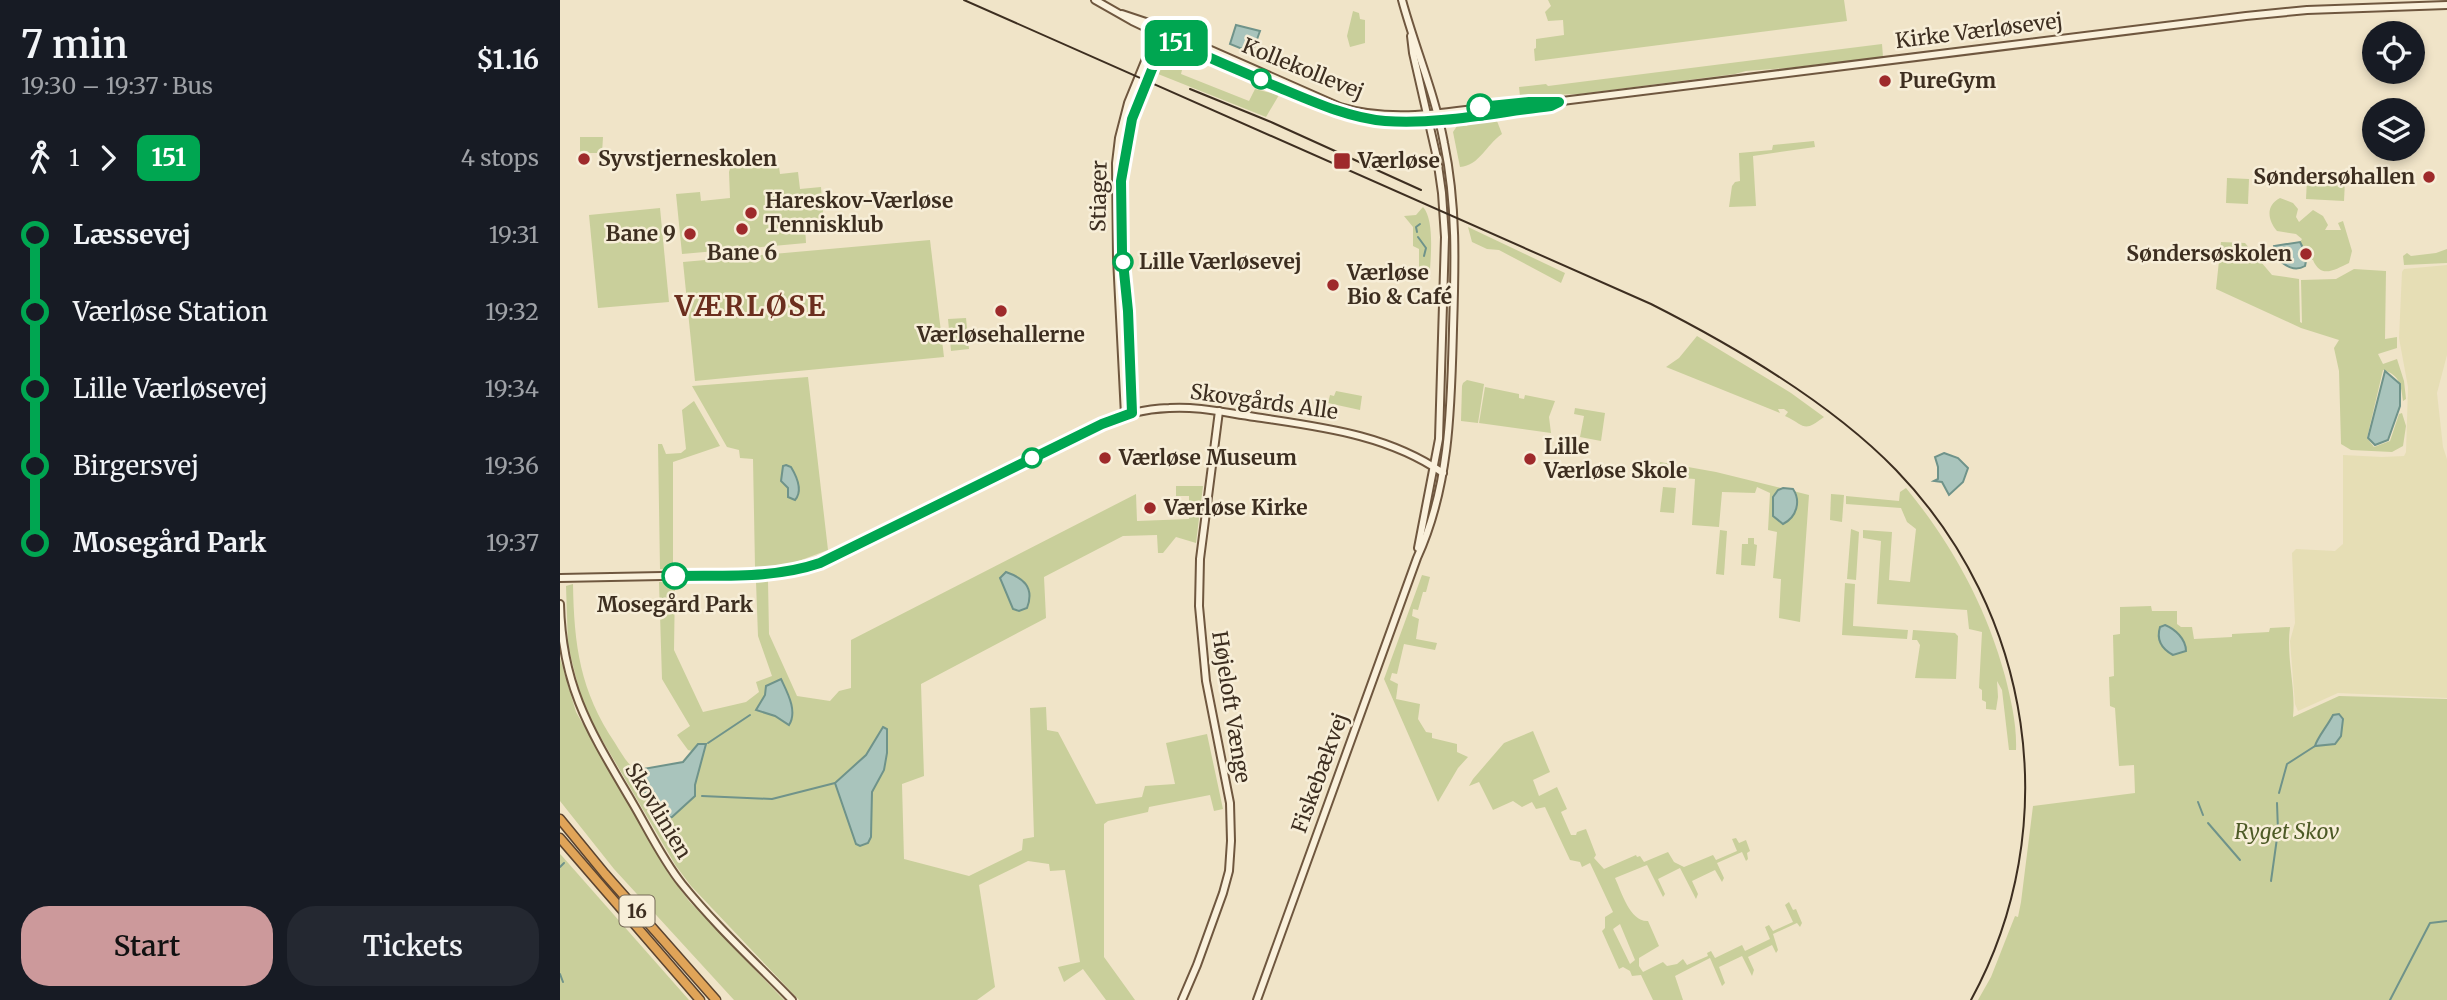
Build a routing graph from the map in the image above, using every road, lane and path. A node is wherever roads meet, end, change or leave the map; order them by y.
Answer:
1 (1095, 0) edge
2 (1402, 0) edge
3 (2447, 5) edge
4 (1158, 30) junction
5 (1410, 30) junction
6 (1167, 34) junction
7 (1438, 116) junction
8 (1427, 117) junction
9 (1219, 411) junction
10 (1129, 414) junction
11 (1435, 467) junction
12 (1443, 473) junction
13 (1417, 558) junction
14 (560, 578) edge
15 (560, 604) edge
16 (560, 819) edge
17 (560, 838) edge
18 (700, 1000) edge
19 (716, 1000) edge
20 (792, 1000) edge
21 (1182, 1000) edge
22 (1257, 1000) edge

1 - 4 street, Kollekollevej
2 - 5 street
3 - 7 street, Kirke Værløsevej
4 - 6 street, Kollekollevej
4 - 10 street, Stiager
5 - 7 street, Fiskebækvej
5 - 8 street, Fiskebækvej
6 - 8 street, Kollekollevej
6 - 10 street, Stiager
7 - 8 street, Kollekollevej
7 - 12 street, Fiskebækvej
8 - 11 street, Fiskebækvej
9 - 10 street, Skovgårds Alle
9 - 11 street, Skovgårds Alle
9 - 21 street, Højeloft Vænge
10 - 14 street, Skovgårds Alle
11 - 12 street, Skovgårds Alle
11 - 13 street, Fiskebækvej
12 - 13 street, Fiskebækvej
13 - 22 street, Fiskebækvej
15 - 20 street, Skovlinien
16 - 19 highway, 16
17 - 18 highway, 16

